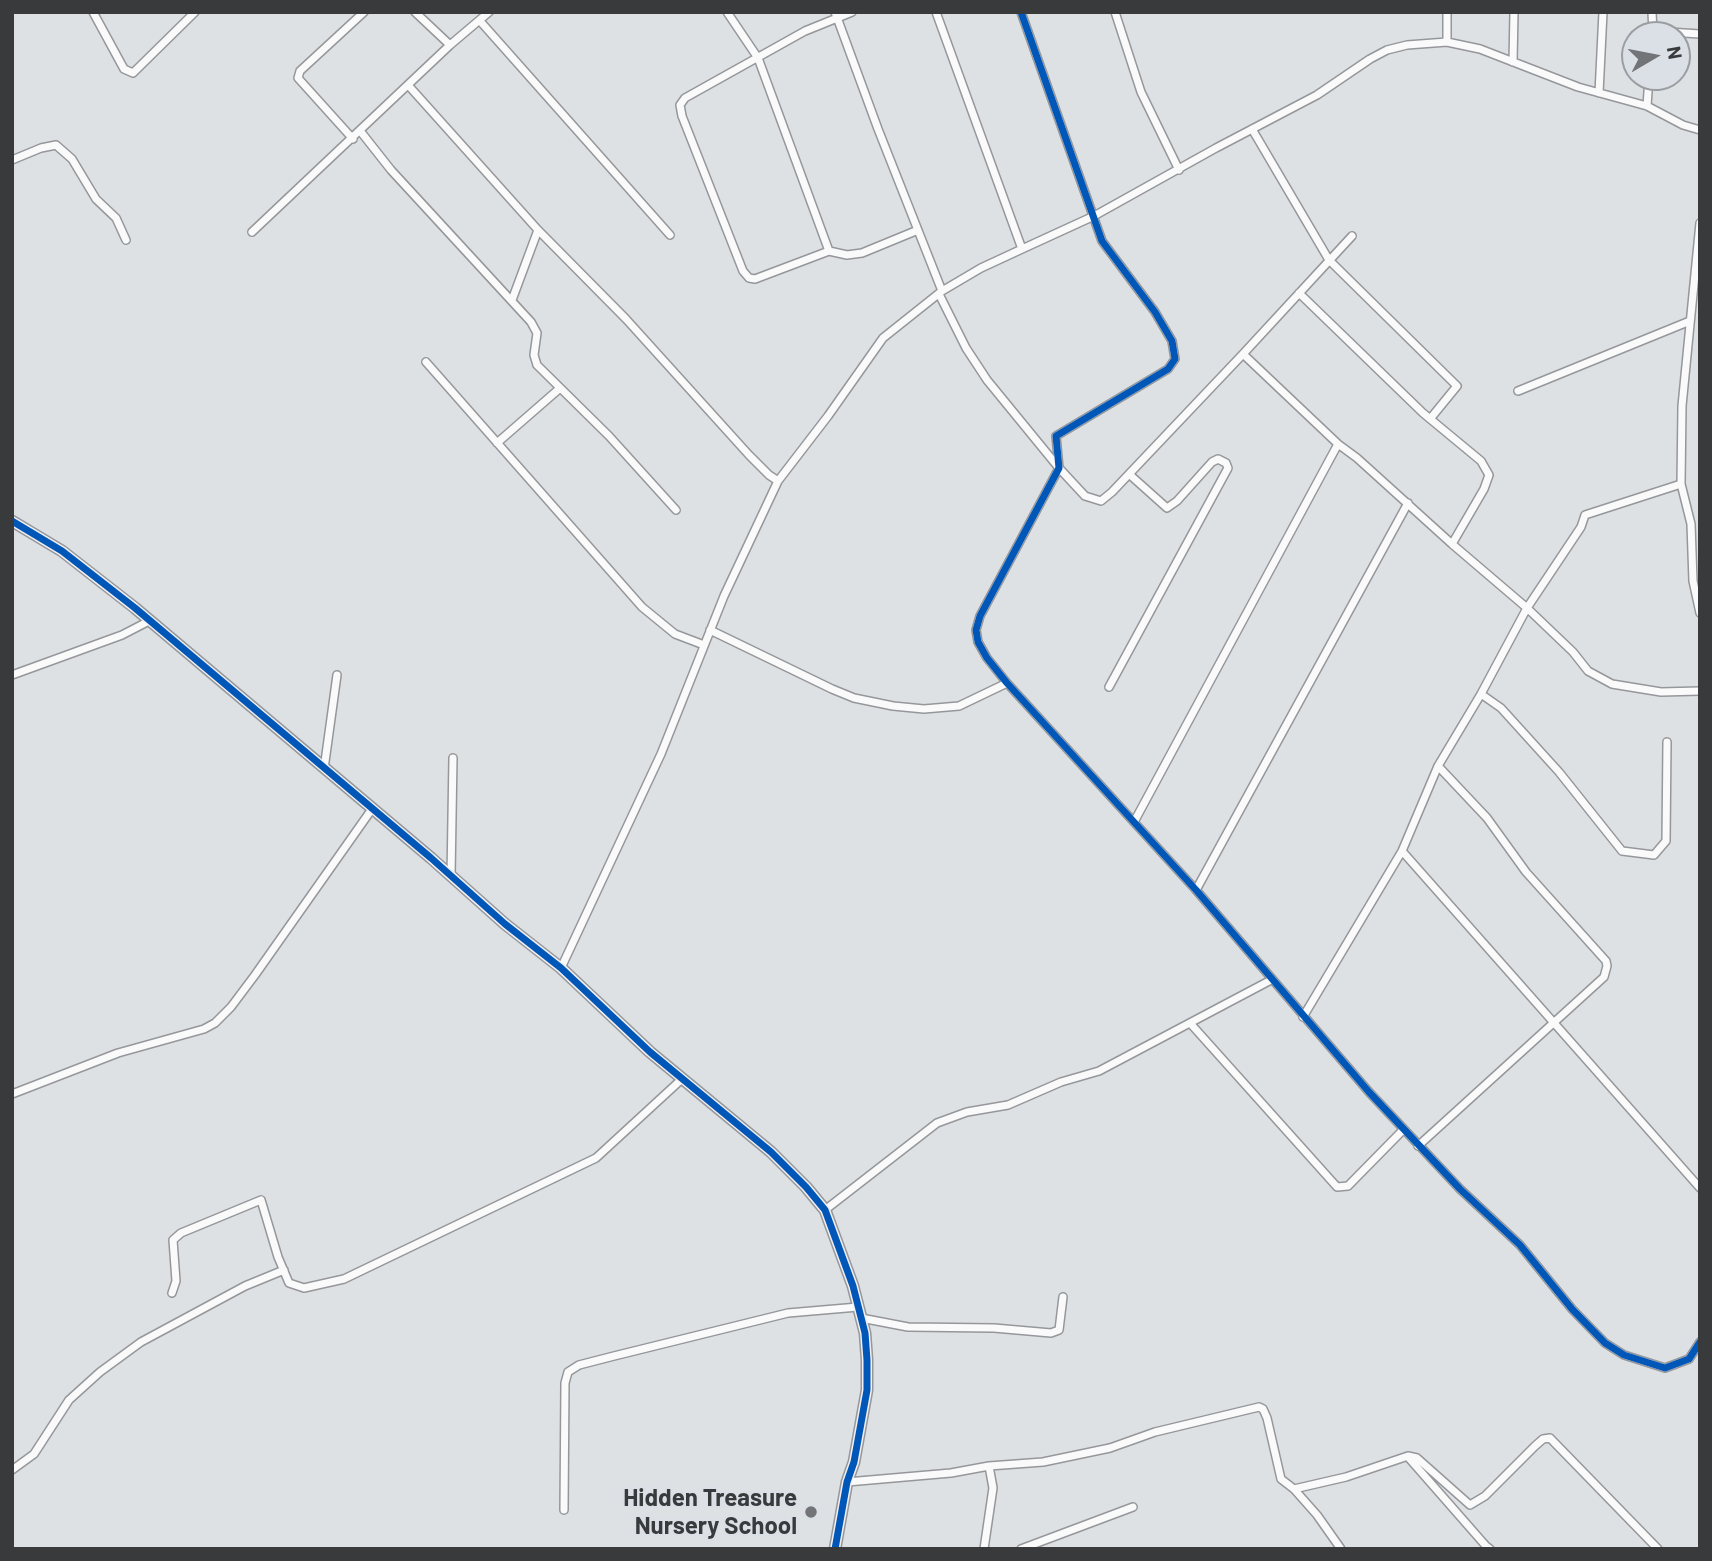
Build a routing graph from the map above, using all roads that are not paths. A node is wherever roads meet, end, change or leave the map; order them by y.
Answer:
1 (93, 12) edge
2 (195, 12) edge
3 (364, 12) edge
4 (415, 12) edge
5 (489, 12) edge
6 (727, 12) edge
7 (852, 12) edge
8 (936, 12) edge
9 (1021, 12) edge
10 (1115, 12) edge
11 (1447, 12) edge
12 (1514, 12) edge
13 (1603, 12) edge
14 (837, 16) edge
15 (480, 21) junction
16 (1447, 42) junction
17 (450, 45) junction
18 (758, 58) junction
19 (1513, 62) junction
20 (408, 85) junction
21 (1648, 91) edge
22 (1599, 93) junction
23 (1647, 106) junction
24 (1252, 129) junction
25 (1700, 130) edge
26 (361, 132) junction
27 (353, 139) junction
28 (12, 160) edge
29 (1179, 170) junction
30 (1094, 216) junction
31 (1700, 223) edge
32 (538, 230) junction
33 (918, 230) junction
34 (252, 232) dead end
35 (670, 235) dead end
36 (1352, 236) dead end
37 (126, 240) dead end
38 (1023, 249) junction
39 (829, 251) junction
40 (1329, 260) junction
41 (1299, 293) junction
42 (941, 294) junction
43 (512, 300) junction
44 (1690, 321) junction
45 (1243, 354) junction
46 (426, 362) dead end
47 (559, 388) junction
48 (1518, 391) dead end
49 (1430, 419) junction
50 (497, 443) junction
51 (1338, 444) junction
52 (1059, 468) junction
53 (1129, 474) junction
54 (778, 481) junction
55 (1681, 485) junction
56 (1408, 503) junction
57 (676, 510) dead end
58 (1700, 519) edge
59 (12, 521) edge
60 (1691, 524) junction
61 (1452, 544) junction
62 (1527, 608) junction
63 (1700, 613) edge
64 (149, 621) junction
65 (710, 630) junction
66 (704, 645) junction
67 (12, 675) edge
68 (337, 676) dead end
69 (1007, 684) junction
70 (1109, 687) dead end
71 (1700, 691) edge
72 (1481, 694) junction
73 (1667, 742) dead end
74 (453, 758) dead end
75 (1438, 766) junction
76 (324, 769) junction
77 (372, 809) junction
78 (1134, 822) junction
79 (1402, 851) junction
80 (451, 876) junction
81 (1196, 890) junction
82 (561, 968) junction
83 (1271, 980) junction
84 (1303, 1017) junction
85 (1554, 1020) junction
86 (1190, 1023) junction
87 (683, 1079) junction
88 (12, 1094) edge
89 (1403, 1130) junction
90 (1418, 1146) junction
91 (1700, 1188) edge
92 (825, 1210) junction
93 (284, 1270) junction
94 (172, 1293) dead end
95 (1063, 1297) dead end
96 (858, 1307) junction
97 (861, 1318) junction
98 (1700, 1342) edge
99 (1408, 1456) junction
100 (989, 1466) junction
101 (12, 1470) edge
102 (847, 1482) junction
103 (1294, 1489) junction
104 (1133, 1507) dead end
105 (564, 1510) dead end
106 (835, 1549) edge
107 (984, 1549) edge
108 (1021, 1549) edge
109 (1341, 1549) edge
110 (1490, 1549) edge
111 (1658, 1549) edge

1 - 2 street
3 - 27 street
4 - 17 street
5 - 15 street
6 - 18 street
7 - 14 street
8 - 38 street
9 - 30 street
10 - 29 street
11 - 16 street
12 - 19 street
13 - 22 street
14 - 18 street
14 - 33 street
15 - 17 street
15 - 35 street
16 - 19 street
16 - 24 street
17 - 20 street
18 - 39 street
18 - 39 street
19 - 22 street
20 - 26 street
20 - 32 street
21 - 23 street
22 - 23 street
23 - 25 street
24 - 29 street
24 - 40 street
26 - 27 street
26 - 43 street
27 - 34 street
28 - 37 street
29 - 30 street
30 - 38 street
30 - 52 street
31 - 44 street
32 - 43 street
32 - 54 street
33 - 39 street
33 - 42 street
36 - 40 street
38 - 42 street
40 - 41 street
40 - 49 street
41 - 45 street
41 - 49 street
42 - 52 street
42 - 54 street
43 - 47 street
44 - 48 street
44 - 55 street
45 - 51 street
45 - 53 street
46 - 50 street
47 - 50 street
47 - 57 street
49 - 61 street
50 - 66 street
51 - 56 street
51 - 78 street
52 - 53 street
52 - 69 street
53 - 70 street
54 - 65 street
55 - 60 street
55 - 62 street
56 - 61 street
56 - 81 street
58 - 60 street
59 - 64 street
60 - 63 street
61 - 62 street
62 - 71 street
62 - 72 street
64 - 67 street
64 - 76 street
65 - 66 street
65 - 69 street
66 - 82 street
68 - 76 street
69 - 78 street
72 - 73 street
72 - 75 street
74 - 80 street
75 - 79 street
75 - 85 street
76 - 77 street
77 - 80 street
77 - 88 street
78 - 81 street
79 - 84 street
79 - 85 street
80 - 82 street
81 - 83 street
82 - 87 street
83 - 84 street
83 - 86 street
84 - 89 street
85 - 90 street
85 - 91 street
86 - 89 street
86 - 92 street
87 - 92 street
87 - 93 street
89 - 90 street
90 - 98 street
92 - 96 street
93 - 94 street
93 - 101 street
95 - 97 street
96 - 97 street
96 - 105 street
97 - 102 street
99 - 103 street
99 - 110 street
99 - 111 street
100 - 102 street
100 - 103 street
100 - 107 street
102 - 106 street
103 - 109 street
104 - 108 street

